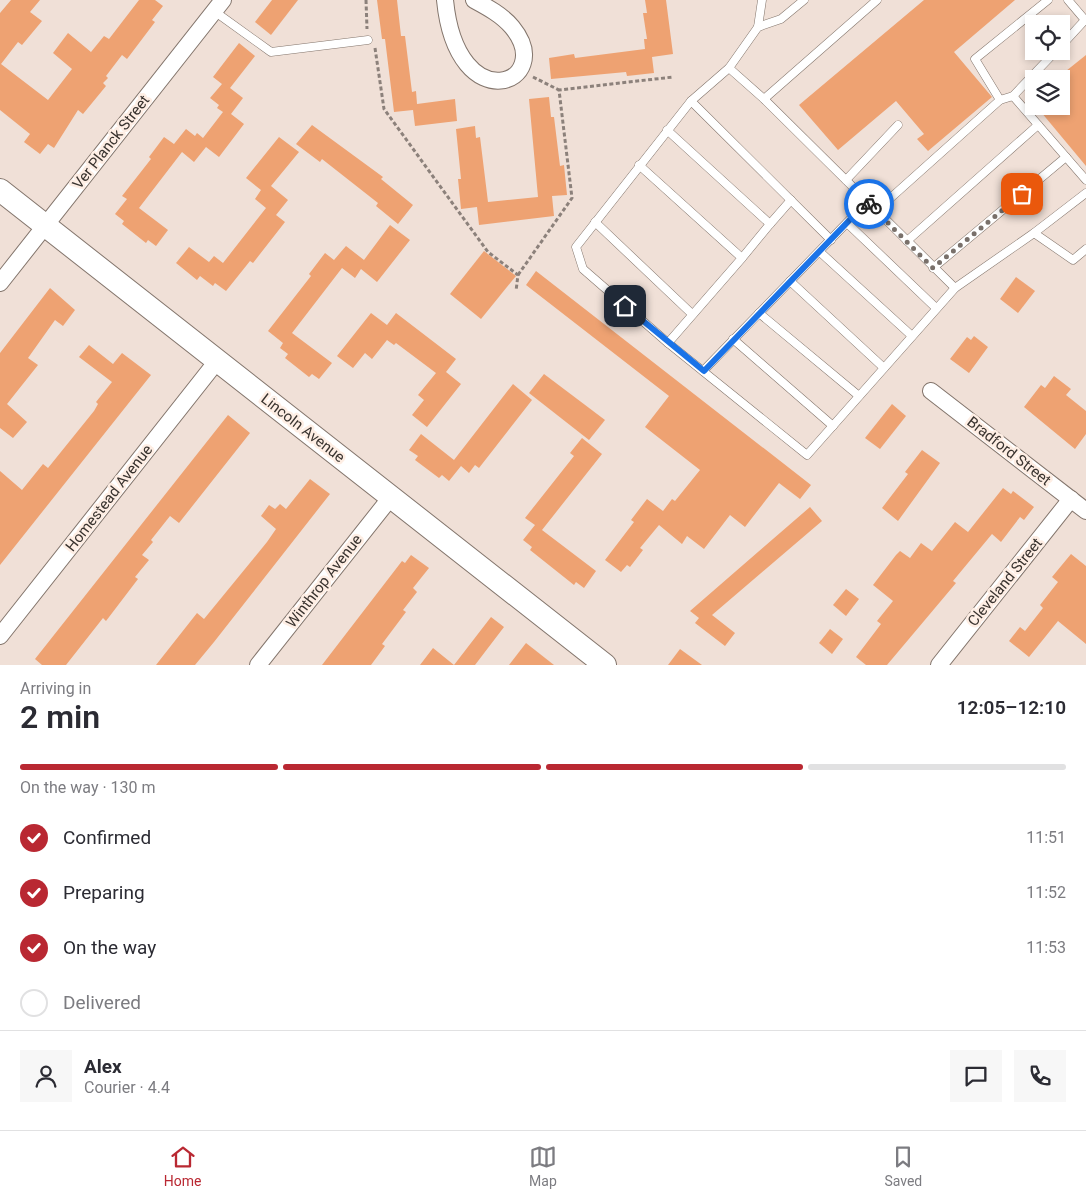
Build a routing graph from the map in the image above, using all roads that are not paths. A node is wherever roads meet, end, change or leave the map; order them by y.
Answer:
1 (445, 0) edge
2 (474, 0) edge
3 (762, 0) edge
4 (804, 0) edge
5 (877, 0) edge
6 (1048, 0) edge
7 (1068, 0) edge
8 (218, 6) edge
9 (758, 27) junction
10 (1070, 36) edge
11 (368, 40) road end
12 (1047, 60) edge
13 (729, 68) junction
14 (1013, 96) junction
15 (764, 99) junction
16 (1000, 100) junction
17 (690, 101) junction
18 (898, 125) dead end
19 (1038, 125) junction
20 (667, 130) junction
21 (1066, 157) junction
22 (639, 165) junction
23 (846, 180) junction
24 (1086, 180) edge
25 (0, 190) edge
26 (1086, 193) edge
27 (791, 200) junction
28 (867, 202) junction
29 (876, 211) junction
30 (595, 222) junction
31 (847, 223) junction
32 (770, 224) junction
33 (45, 226) junction
34 (1034, 233) junction
35 (831, 240) junction
36 (907, 242) junction
37 (1086, 249) edge
38 (820, 252) junction
39 (742, 258) junction
40 (933, 268) junction
41 (790, 281) junction
42 (0, 283) edge
43 (954, 288) junction
44 (936, 308) junction
45 (759, 313) junction
46 (692, 314) junction
47 (912, 336) junction
48 (733, 339) junction
49 (668, 342) junction
50 (217, 361) junction
51 (884, 368) junction
52 (704, 371) junction
53 (931, 391) dead end
54 (859, 396) junction
55 (833, 426) junction
56 (391, 497) junction
57 (1071, 499) junction
58 (1086, 511) edge
59 (0, 636) edge
60 (601, 664) edge
61 (258, 665) edge
62 (939, 665) edge

1 - 2 street
3 - 9 lane
4 - 9 lane
5 - 15 lane
6 - 16 lane
7 - 10 lane
8 - 11 lane
8 - 33 street, Ver Planck Street
9 - 13 lane
12 - 14 lane
13 - 15 lane
13 - 17 lane
14 - 16 lane
14 - 19 lane
15 - 23 lane
16 - 29 lane
17 - 20 lane
17 - 27 lane
18 - 23 lane
19 - 21 lane
19 - 36 lane
20 - 22 lane
20 - 32 lane
21 - 24 lane
21 - 40 lane
22 - 30 lane
22 - 39 lane
23 - 28 lane
25 - 33 street, Lincoln Avenue
26 - 34 lane
27 - 32 lane
27 - 35 lane
28 - 29 lane
28 - 31 lane
29 - 36 lane
30 - 46 lane
30 - 49 lane
31 - 35 lane
31 - 44 lane
32 - 39 lane
33 - 42 street, Ver Planck Street
33 - 50 street, Lincoln Avenue
34 - 37 lane
34 - 43 lane
35 - 38 lane
36 - 40 lane
38 - 41 lane
38 - 47 lane
39 - 46 lane
40 - 43 lane
41 - 45 lane
41 - 51 lane
43 - 44 lane
44 - 47 lane
45 - 48 lane
45 - 54 lane
46 - 49 lane
47 - 51 lane
48 - 52 lane
48 - 55 lane
49 - 52 lane
50 - 56 street, Lincoln Avenue
50 - 59 street, Homestead Avenue
51 - 54 lane
52 - 55 lane
53 - 57 street, Bradford Street
54 - 55 lane
56 - 60 street, Lincoln Avenue
56 - 61 street, Winthrop Avenue
57 - 58 street, Bradford Street
57 - 62 street, Cleveland Street

